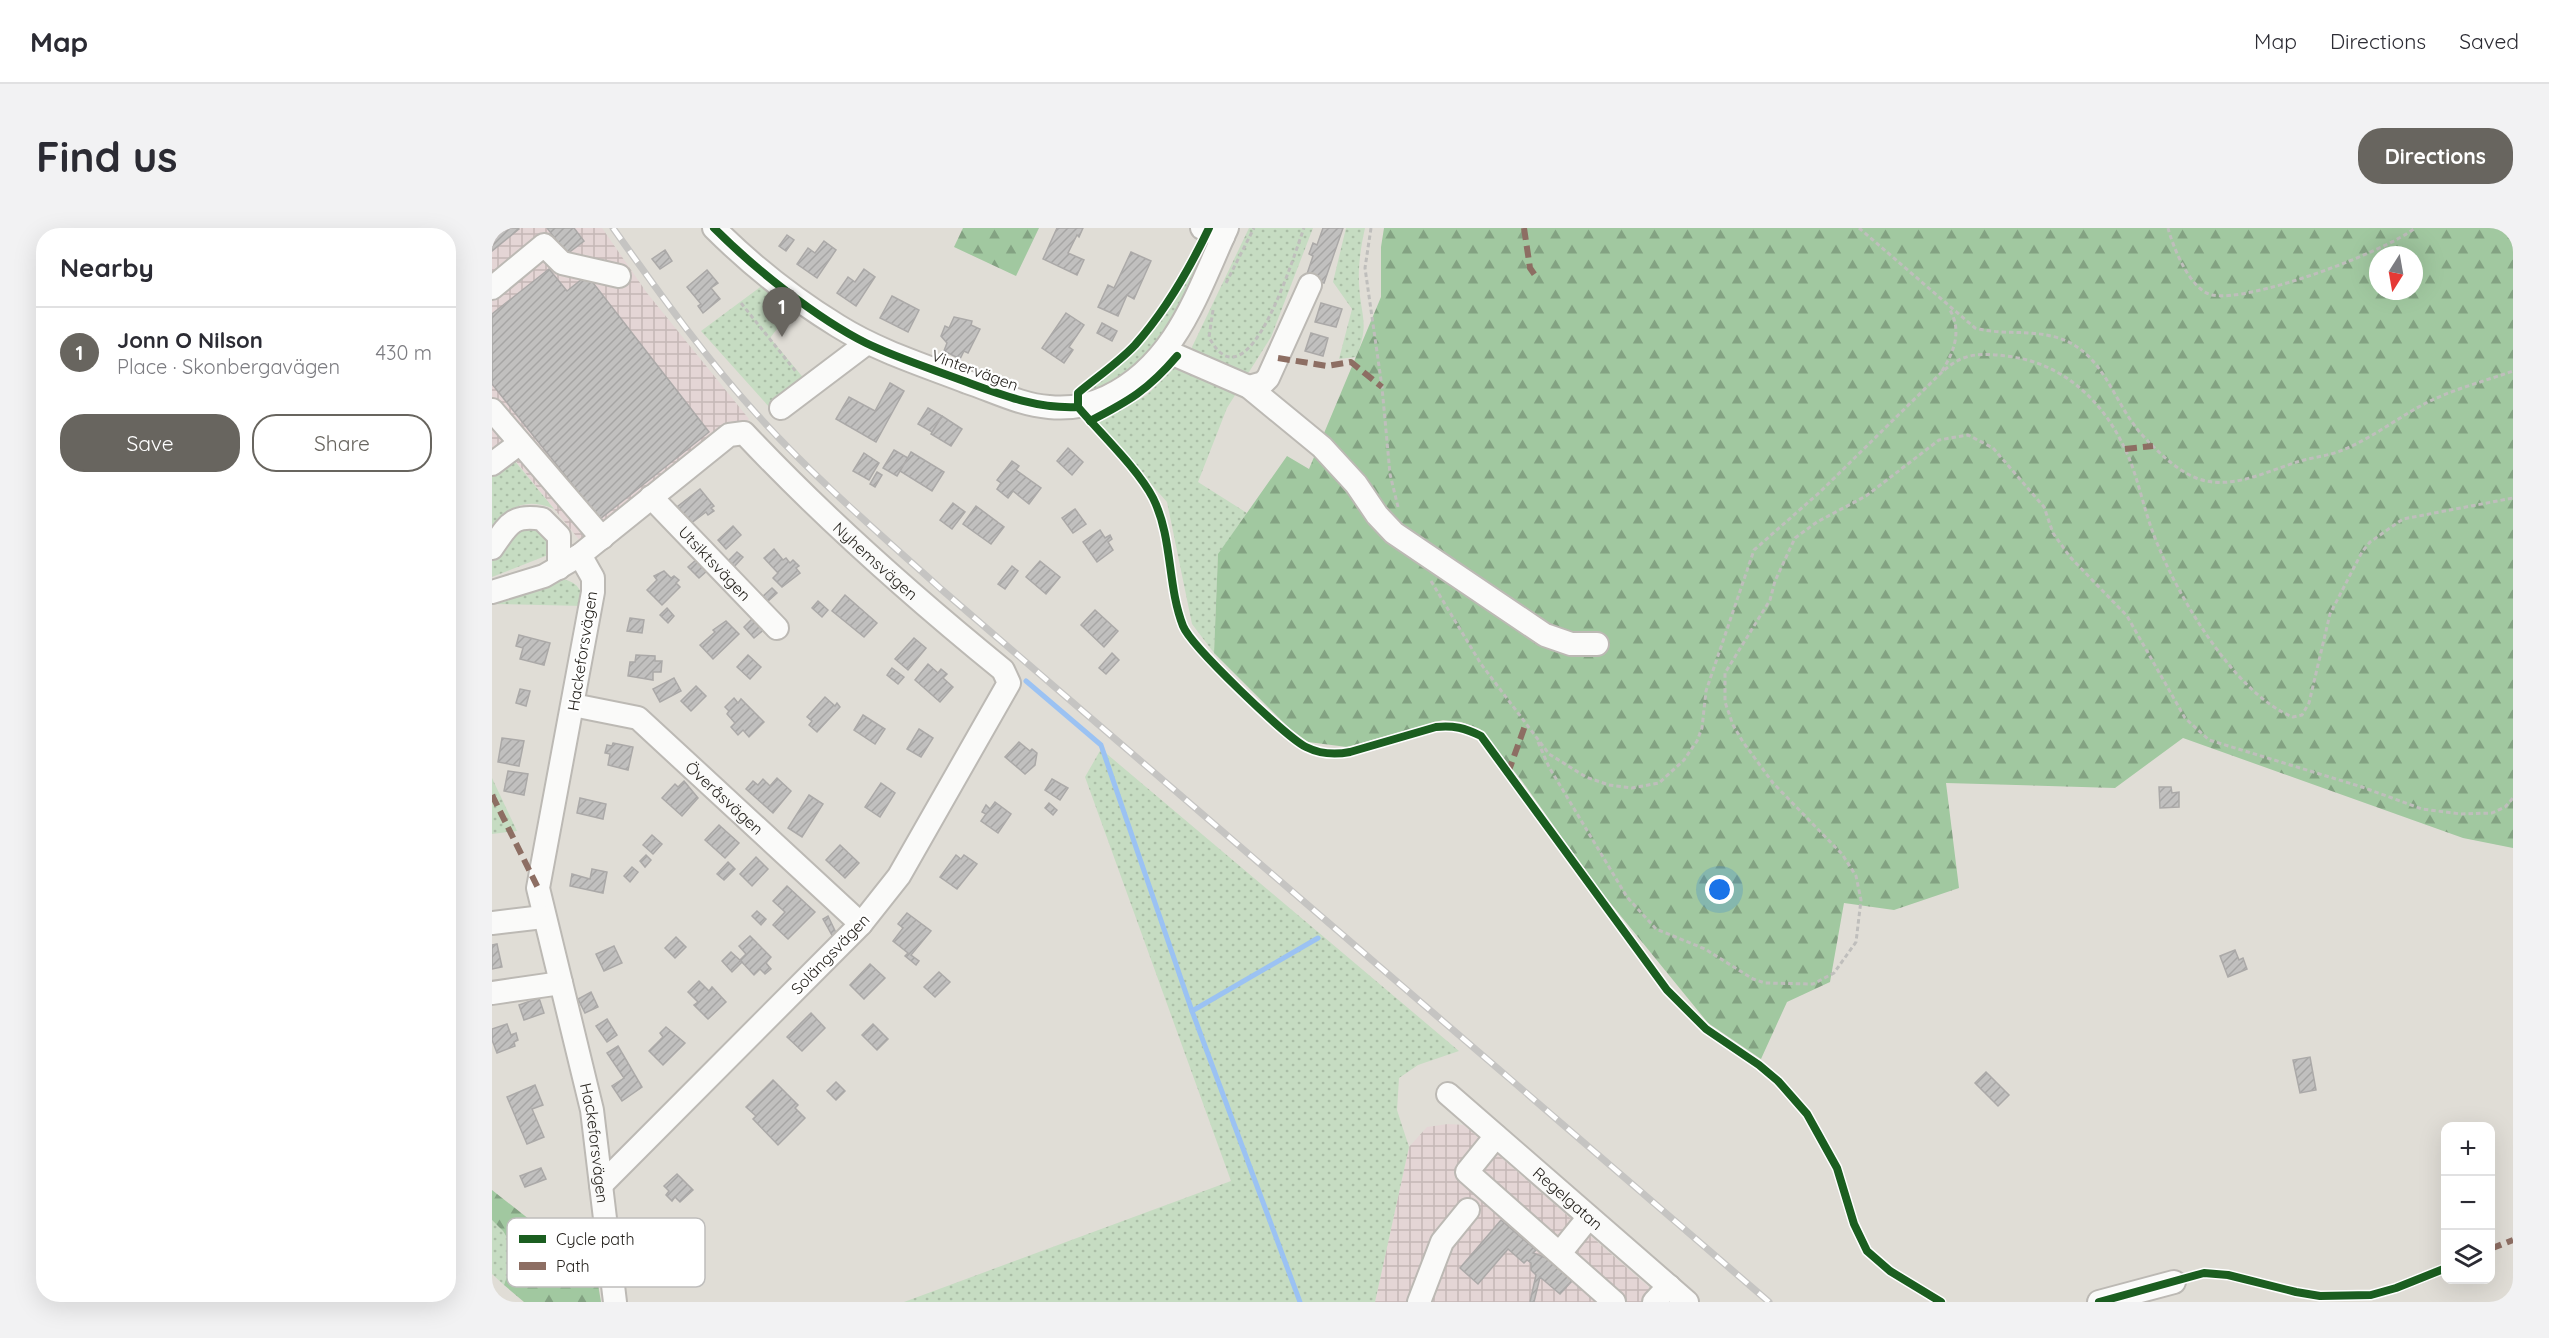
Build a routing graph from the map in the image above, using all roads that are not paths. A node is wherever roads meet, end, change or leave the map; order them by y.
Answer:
1 (714, 228) edge
2 (1202, 228) edge
3 (1225, 233) edge
4 (619, 276) dead end
5 (1310, 285) dead end
6 (492, 288) edge
7 (867, 343) junction
8 (1166, 351) junction
9 (1249, 387) junction
10 (781, 408) dead end
11 (492, 410) edge
12 (520, 443) junction
13 (492, 464) edge
14 (651, 497) junction
15 (602, 538) junction
16 (492, 548) edge
17 (580, 555) junction
18 (559, 568) junction
19 (492, 592) edge
20 (777, 628) dead end
21 (1597, 644) dead end
22 (1009, 683) joint
23 (573, 705) junction
24 (543, 917) junction
25 (492, 923) edge
26 (861, 924) junction
27 (561, 983) junction
28 (492, 993) edge
29 (1448, 1094) dead end
30 (1496, 1136) junction
31 (601, 1185) junction
32 (1468, 1210) dead end
33 (1589, 1217) junction
34 (605, 1218) edge
35 (1560, 1253) junction
36 (2174, 1282) dead end
37 (613, 1287) edge
38 (1661, 1294) edge
39 (615, 1302) edge
40 (1419, 1302) edge
41 (1614, 1302) edge
42 (1687, 1302) edge
43 (2099, 1302) edge

1 - 7 street, Vintervägen
2 - 3 street
3 - 8 street, Vintervägen
4 - 6 street
5 - 9 street
7 - 8 street, Vintervägen
7 - 10 street
8 - 9 street
9 - 21 street
11 - 12 street
12 - 13 street
12 - 15 street
14 - 15 street
14 - 20 street, Utsiktsvägen
14 - 22 street, Nyhemsvägen
15 - 17 street
16 - 18 street
17 - 18 street
17 - 23 street, Hackeforsvägen
18 - 19 street
22 - 26 street, Solängsvägen
23 - 24 street, Hackeforsvägen
23 - 26 street, Överåsvägen
24 - 25 street
24 - 27 street, Hackeforsvägen
26 - 31 street, Solängsvägen
27 - 28 street
27 - 31 street, Hackeforsvägen
29 - 30 street, Regelgatan
30 - 33 street, Regelgatan
30 - 35 street
31 - 34 street, Hackeforsvägen
32 - 40 street
33 - 35 street
33 - 38 street, Regelgatan
35 - 41 street
36 - 43 street
37 - 39 street, Hackeforsvägen
38 - 42 street, Regelgatan

